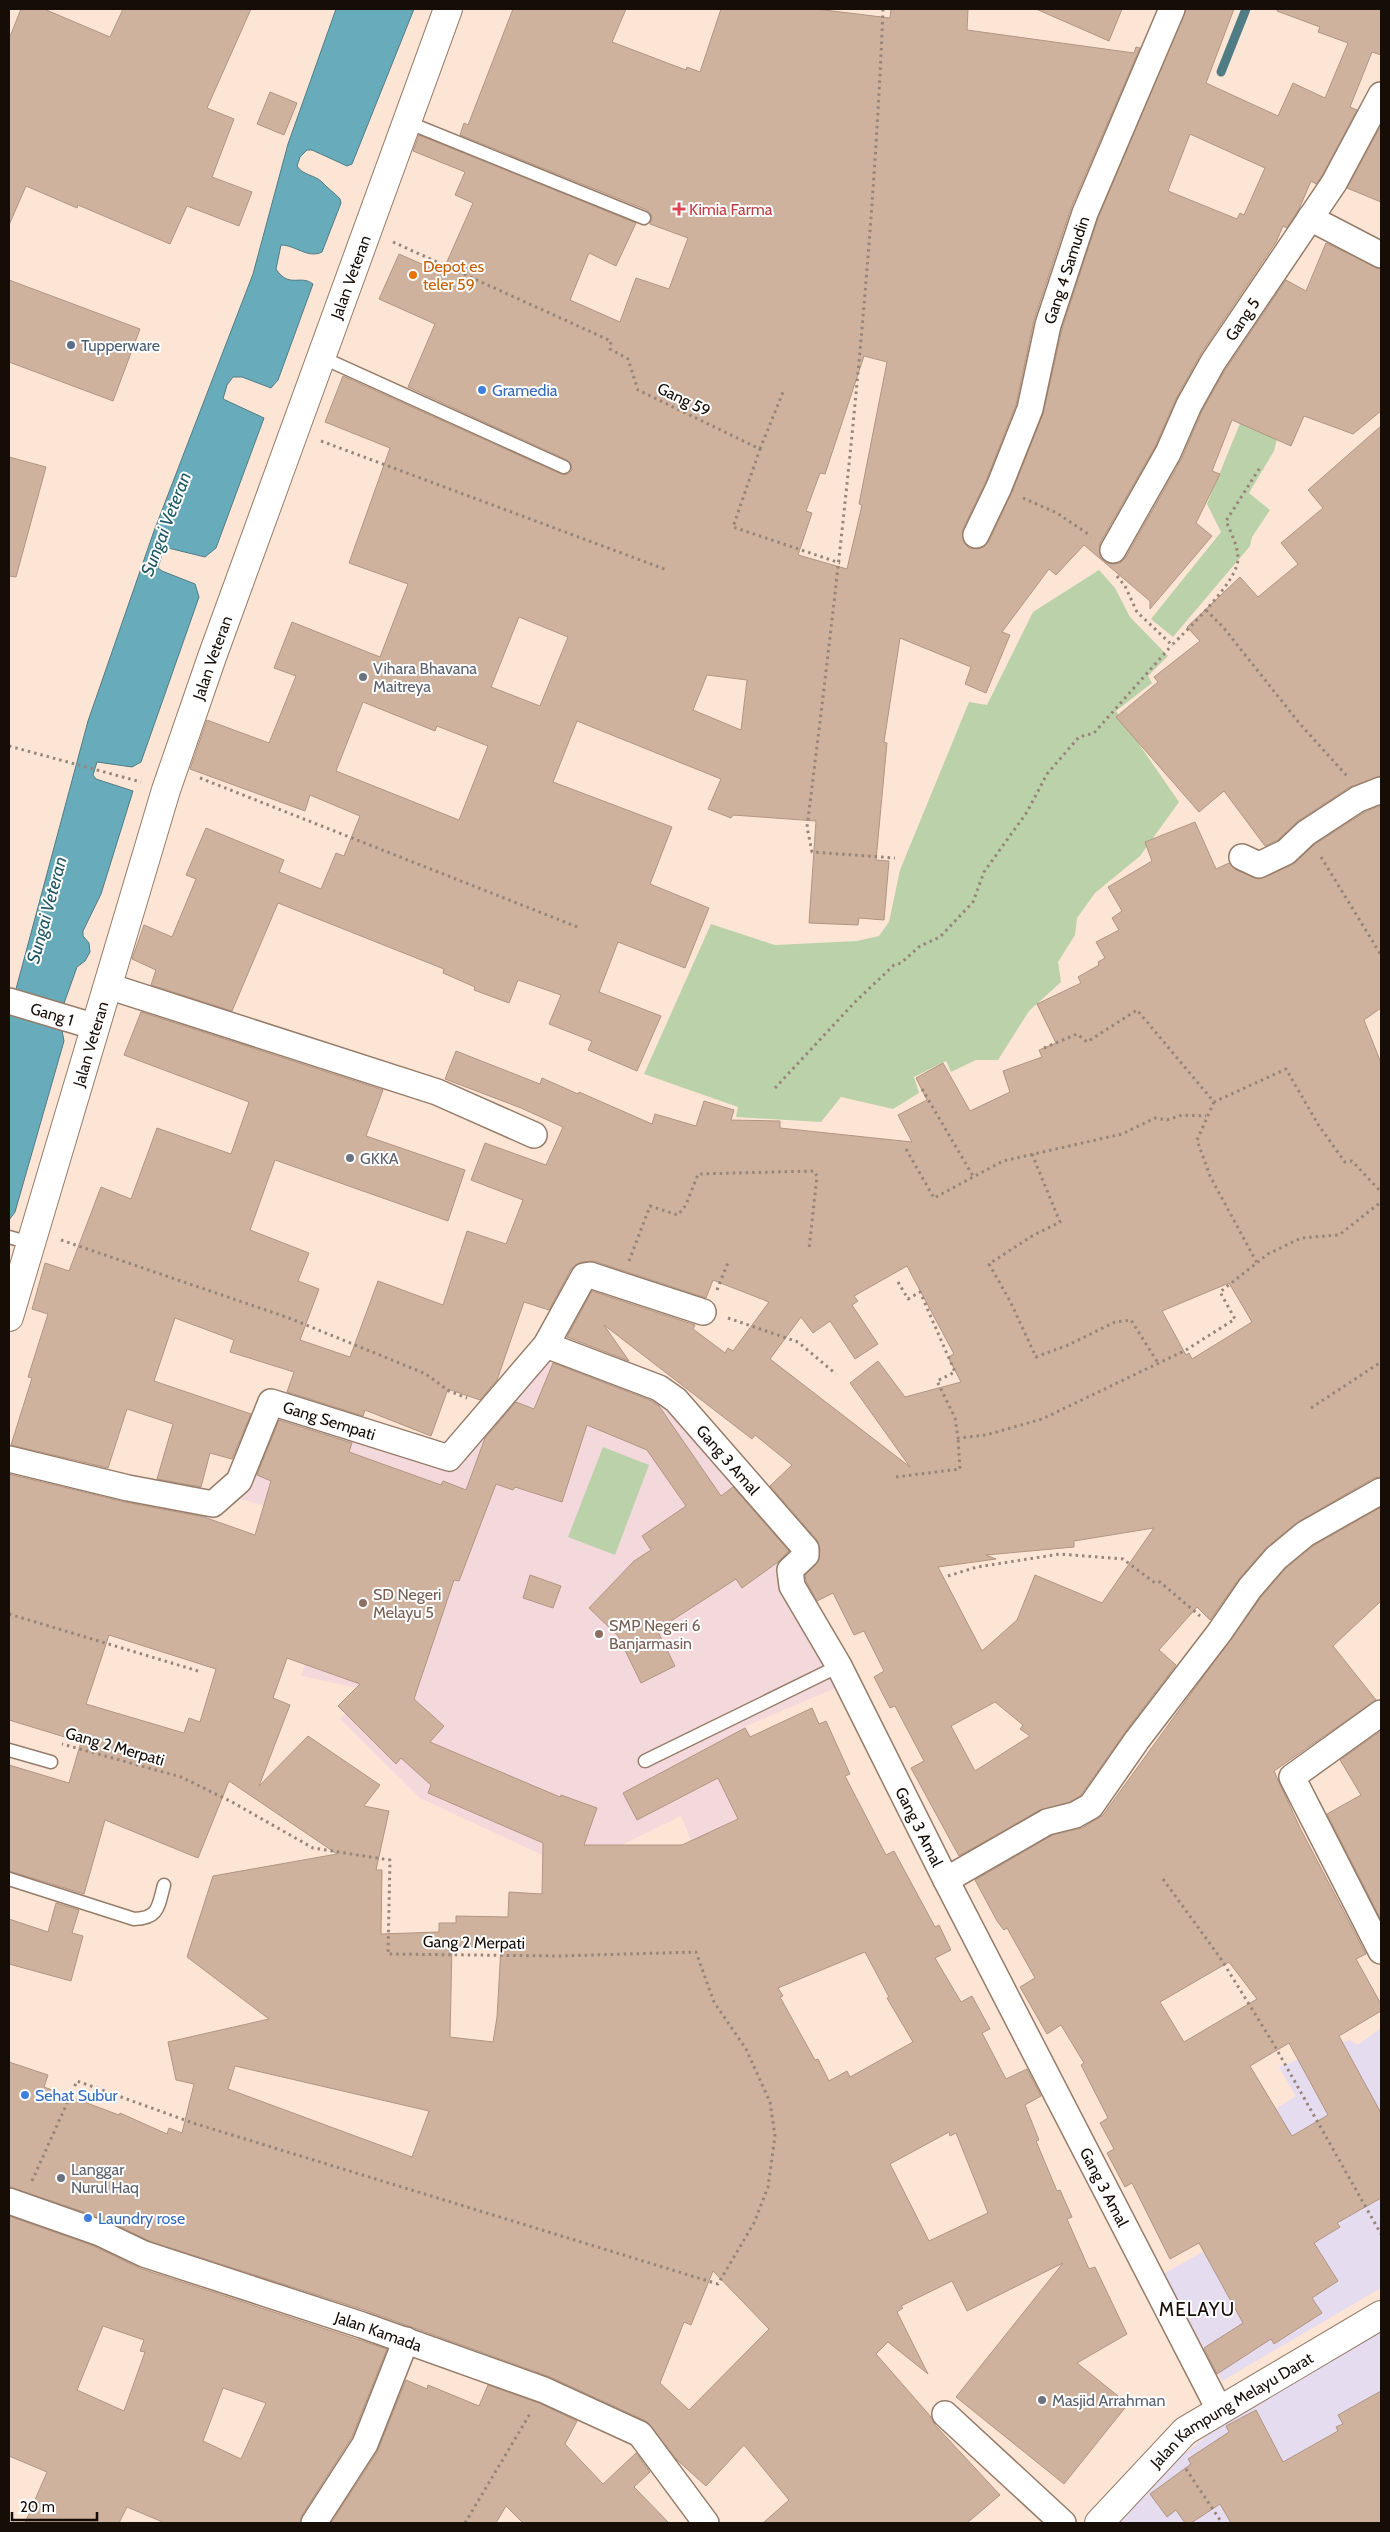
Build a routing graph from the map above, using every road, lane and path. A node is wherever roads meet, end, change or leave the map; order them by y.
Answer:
1 (448, 9) edge
2 (883, 9) edge
3 (1172, 9) edge
4 (1381, 95) edge
5 (407, 122) junction
6 (644, 218) dead end
7 (1310, 218) junction
8 (367, 230) junction
9 (1381, 255) edge
10 (320, 357) junction
11 (783, 392) dead end
12 (294, 430) junction
13 (760, 450) junction
14 (1261, 466) dead end
15 (564, 467) dead end
16 (999, 487) junction
17 (976, 535) dead end
18 (1113, 550) junction
19 (840, 563) junction
20 (667, 570) dead end
21 (1206, 610) junction
22 (1172, 645) junction
23 (9, 746) edge
24 (170, 779) junction
25 (1373, 793) edge
26 (1306, 833) junction
27 (1242, 857) dead end
28 (895, 858) dead end
29 (580, 928) dead end
30 (1381, 955) edge
31 (108, 986) junction
32 (9, 1001) edge
33 (85, 1023) junction
34 (1044, 1048) dead end
35 (775, 1088) dead end
36 (922, 1089) dead end
37 (1214, 1102) junction
38 (1206, 1116) junction
39 (534, 1135) dead end
40 (906, 1149) dead end
41 (1032, 1154) junction
42 (973, 1176) junction
43 (1381, 1192) edge
44 (1381, 1202) edge
45 (24, 1237) edge
46 (809, 1249) dead end
47 (730, 1260) dead end
48 (1257, 1263) junction
49 (898, 1282) dead end
50 (620, 1284) junction
51 (706, 1312) junction
52 (9, 1317) edge
53 (546, 1345) junction
54 (1381, 1362) edge
55 (1158, 1363) junction
56 (836, 1374) dead end
57 (491, 1407) junction
58 (1311, 1408) dead end
59 (958, 1438) junction
60 (9, 1459) edge
61 (896, 1477) dead end
62 (1381, 1491) edge
63 (948, 1576) dead end
64 (9, 1614) edge
65 (1219, 1633) junction
66 (839, 1666) junction
67 (198, 1671) dead end
68 (1381, 1713) edge
69 (56, 1742) dead end
70 (9, 1750) edge
71 (644, 1761) dead end
72 (51, 1762) dead end
73 (9, 1879) edge
74 (1163, 1879) dead end
75 (946, 1880) junction
76 (164, 1885) dead end
77 (1381, 1951) edge
78 (15, 2203) edge
79 (1381, 2234) edge
80 (1381, 2315) edge
81 (406, 2340) junction
82 (544, 2390) junction
83 (1220, 2410) junction
84 (944, 2414) dead end
85 (1170, 2446) junction
86 (314, 2523) edge
87 (465, 2523) edge
88 (706, 2523) edge
89 (1063, 2523) edge
90 (1098, 2523) edge
91 (1222, 2523) edge

1 - 5 main road, Jalan Veteran
2 - 19 path
3 - 16 street, Gang 4 Samudin
4 - 7 street, Gang 5
5 - 6 lane
5 - 8 main road, Jalan Veteran
7 - 9 street
7 - 18 street, Gang 5
8 - 10 main road, Jalan Veteran
8 - 13 path, Gang 59
10 - 12 main road, Jalan Veteran
10 - 15 lane
11 - 13 path
12 - 20 path
12 - 24 main road, Jalan Veteran
13 - 19 path
14 - 21 path
16 - 17 street, Gang 4 Samudin
16 - 18 path
18 - 22 path
19 - 28 path
21 - 22 path
21 - 25 path
22 - 35 path
23 - 24 path
24 - 29 path
24 - 31 main road, Jalan Veteran
25 - 26 street
26 - 27 street
26 - 30 path
31 - 33 main road, Jalan Veteran
31 - 39 street
32 - 33 street, Gang 1
33 - 45 main road, Jalan Veteran
34 - 37 path
36 - 42 path
37 - 38 path
37 - 43 path
38 - 41 path
38 - 48 path
40 - 42 path
41 - 42 path
41 - 55 path
44 - 48 path
45 - 52 main road, Jalan Veteran
45 - 57 path
46 - 50 path
47 - 51 path
48 - 55 path
49 - 59 path
50 - 51 street
50 - 53 street, Gang Sempati
51 - 56 path
53 - 57 street, Gang Sempati
53 - 66 street, Gang 3 Amal
54 - 58 path
55 - 59 path
57 - 60 street, Gang Sempati
59 - 61 path
62 - 65 street
63 - 65 path
64 - 67 path
65 - 75 street
66 - 71 lane
66 - 75 street, Gang 3 Amal
68 - 77 street
69 - 78 path, Gang 2 Merpati
70 - 72 lane
73 - 76 lane
74 - 79 path
75 - 83 street, Gang 3 Amal
78 - 81 street, Jalan Kamada
80 - 83 main road, Jalan Kampung Melayu Darat
81 - 82 street, Jalan Kamada
81 - 86 street
82 - 87 path
82 - 88 street, Jalan Kamada
83 - 85 main road, Jalan Kampung Melayu Darat
84 - 89 street
85 - 90 main road, Jalan Kampung Melayu Darat
85 - 91 path

